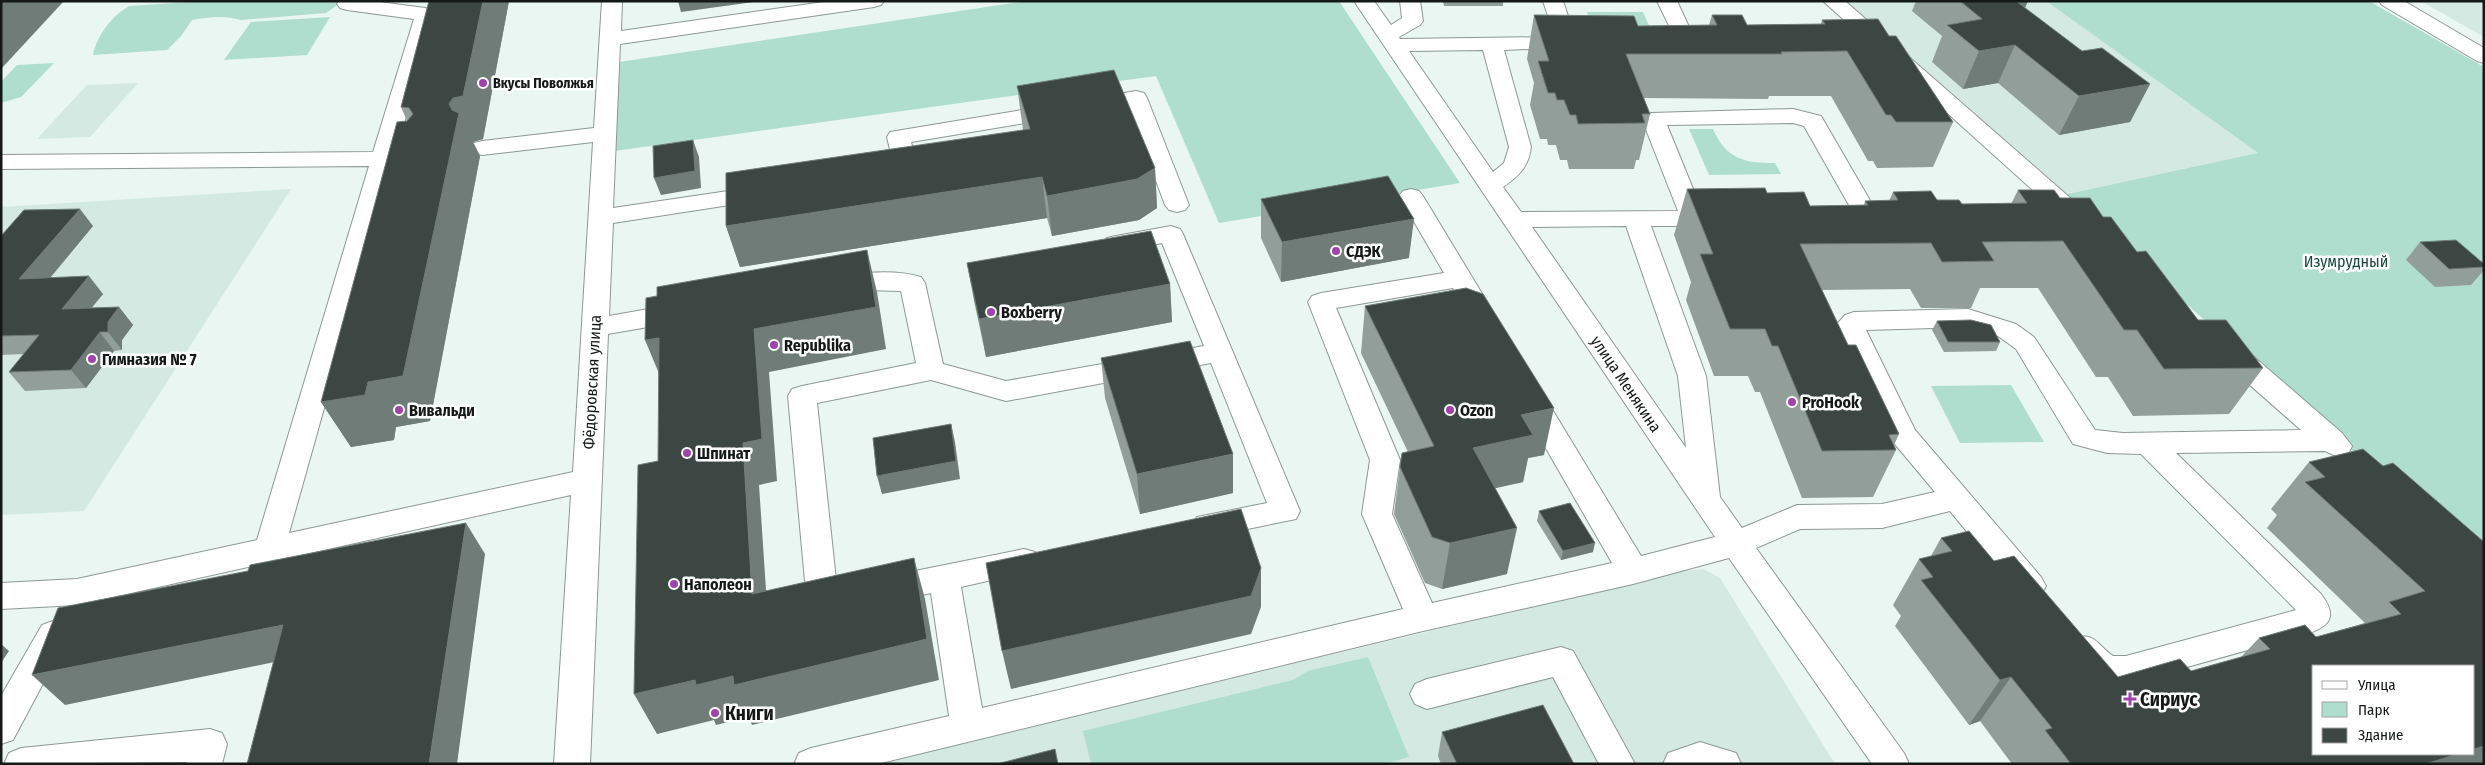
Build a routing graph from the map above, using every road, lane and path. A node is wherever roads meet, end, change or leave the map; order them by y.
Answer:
1 (349, 1) edge
2 (612, 1) edge
3 (874, 1) edge
4 (1364, 1) edge
5 (1410, 1) edge
6 (1553, 1) edge
7 (1668, 1) edge
8 (1833, 1) edge
9 (2390, 1) edge
10 (610, 39) junction
11 (1390, 40) junction
12 (1876, 40) junction
13 (1848, 41) edge
14 (1686, 42) edge
15 (1492, 44) junction
16 (2484, 57) edge
17 (604, 134) junction
18 (482, 148) dead end
19 (421, 158) edge
20 (382, 160) junction
21 (1, 162) edge
22 (878, 177) edge
23 (1490, 185) junction
24 (779, 191) edge
25 (1411, 196) dead end
26 (1177, 205) dead end
27 (600, 217) junction
28 (1838, 217) edge
29 (1693, 218) junction
30 (1741, 218) edge
31 (1636, 219) junction
32 (1514, 220) junction
33 (2096, 233) edge
34 (1094, 248) edge
35 (1460, 279) junction
36 (815, 290) edge
37 (710, 307) edge
38 (595, 327) junction
39 (2214, 337) edge
40 (1496, 339) edge
41 (1220, 352) junction
42 (931, 370) junction
43 (1516, 374) edge
44 (2148, 443) junction
45 (587, 480) junction
46 (1957, 498) junction
47 (1706, 500) junction
48 (1187, 530) edge
49 (1736, 544) junction
50 (269, 550) junction
51 (1051, 556) edge
52 (1633, 571) junction
53 (944, 576) junction
54 (77, 592) junction
55 (1, 596) edge
56 (1423, 618) junction
57 (1428, 694) dead end
58 (968, 727) junction
59 (1, 728) edge
60 (21, 764) edge
61 (204, 764) edge
62 (572, 764) edge
63 (811, 764) edge
64 (1618, 764) edge
65 (1680, 764) edge
66 (1724, 764) edge
67 (1892, 764) edge

1 - 20 street
2 - 10 street, Фёдоровская улица
3 - 10 street
4 - 11 street, улица Менякина
5 - 11 street
6 - 15 street
7 - 14 street
8 - 12 street
9 - 16 street
10 - 17 street, Фёдоровская улица
11 - 15 street
11 - 23 street, улица Менякина
12 - 13 street
12 - 33 street
15 - 23 street
17 - 18 street
17 - 27 street, Фёдоровская улица
19 - 20 street
20 - 21 street
20 - 50 street
22 - 26 street
23 - 32 street, улица Менякина
24 - 27 street
25 - 35 street
27 - 38 street, Фёдоровская улица
28 - 29 street
29 - 30 street
29 - 31 street
31 - 32 street
31 - 47 street
32 - 47 street, улица Менякина
34 - 41 street
35 - 40 street
35 - 56 street
36 - 42 street
37 - 38 street
38 - 45 street, Фёдоровская улица
39 - 44 street
41 - 42 street
41 - 48 street
42 - 53 street
43 - 52 street
44 - 46 street
44 - 46 street
45 - 50 street
45 - 62 street, Фёдоровская улица
46 - 49 street
47 - 49 street, улица Менякина
49 - 52 street
49 - 67 street, улица Менякина
50 - 54 street
51 - 53 street
52 - 56 street
53 - 58 street
54 - 55 street
54 - 59 street
56 - 58 street
57 - 64 street
58 - 63 street
60 - 61 street
65 - 66 street

